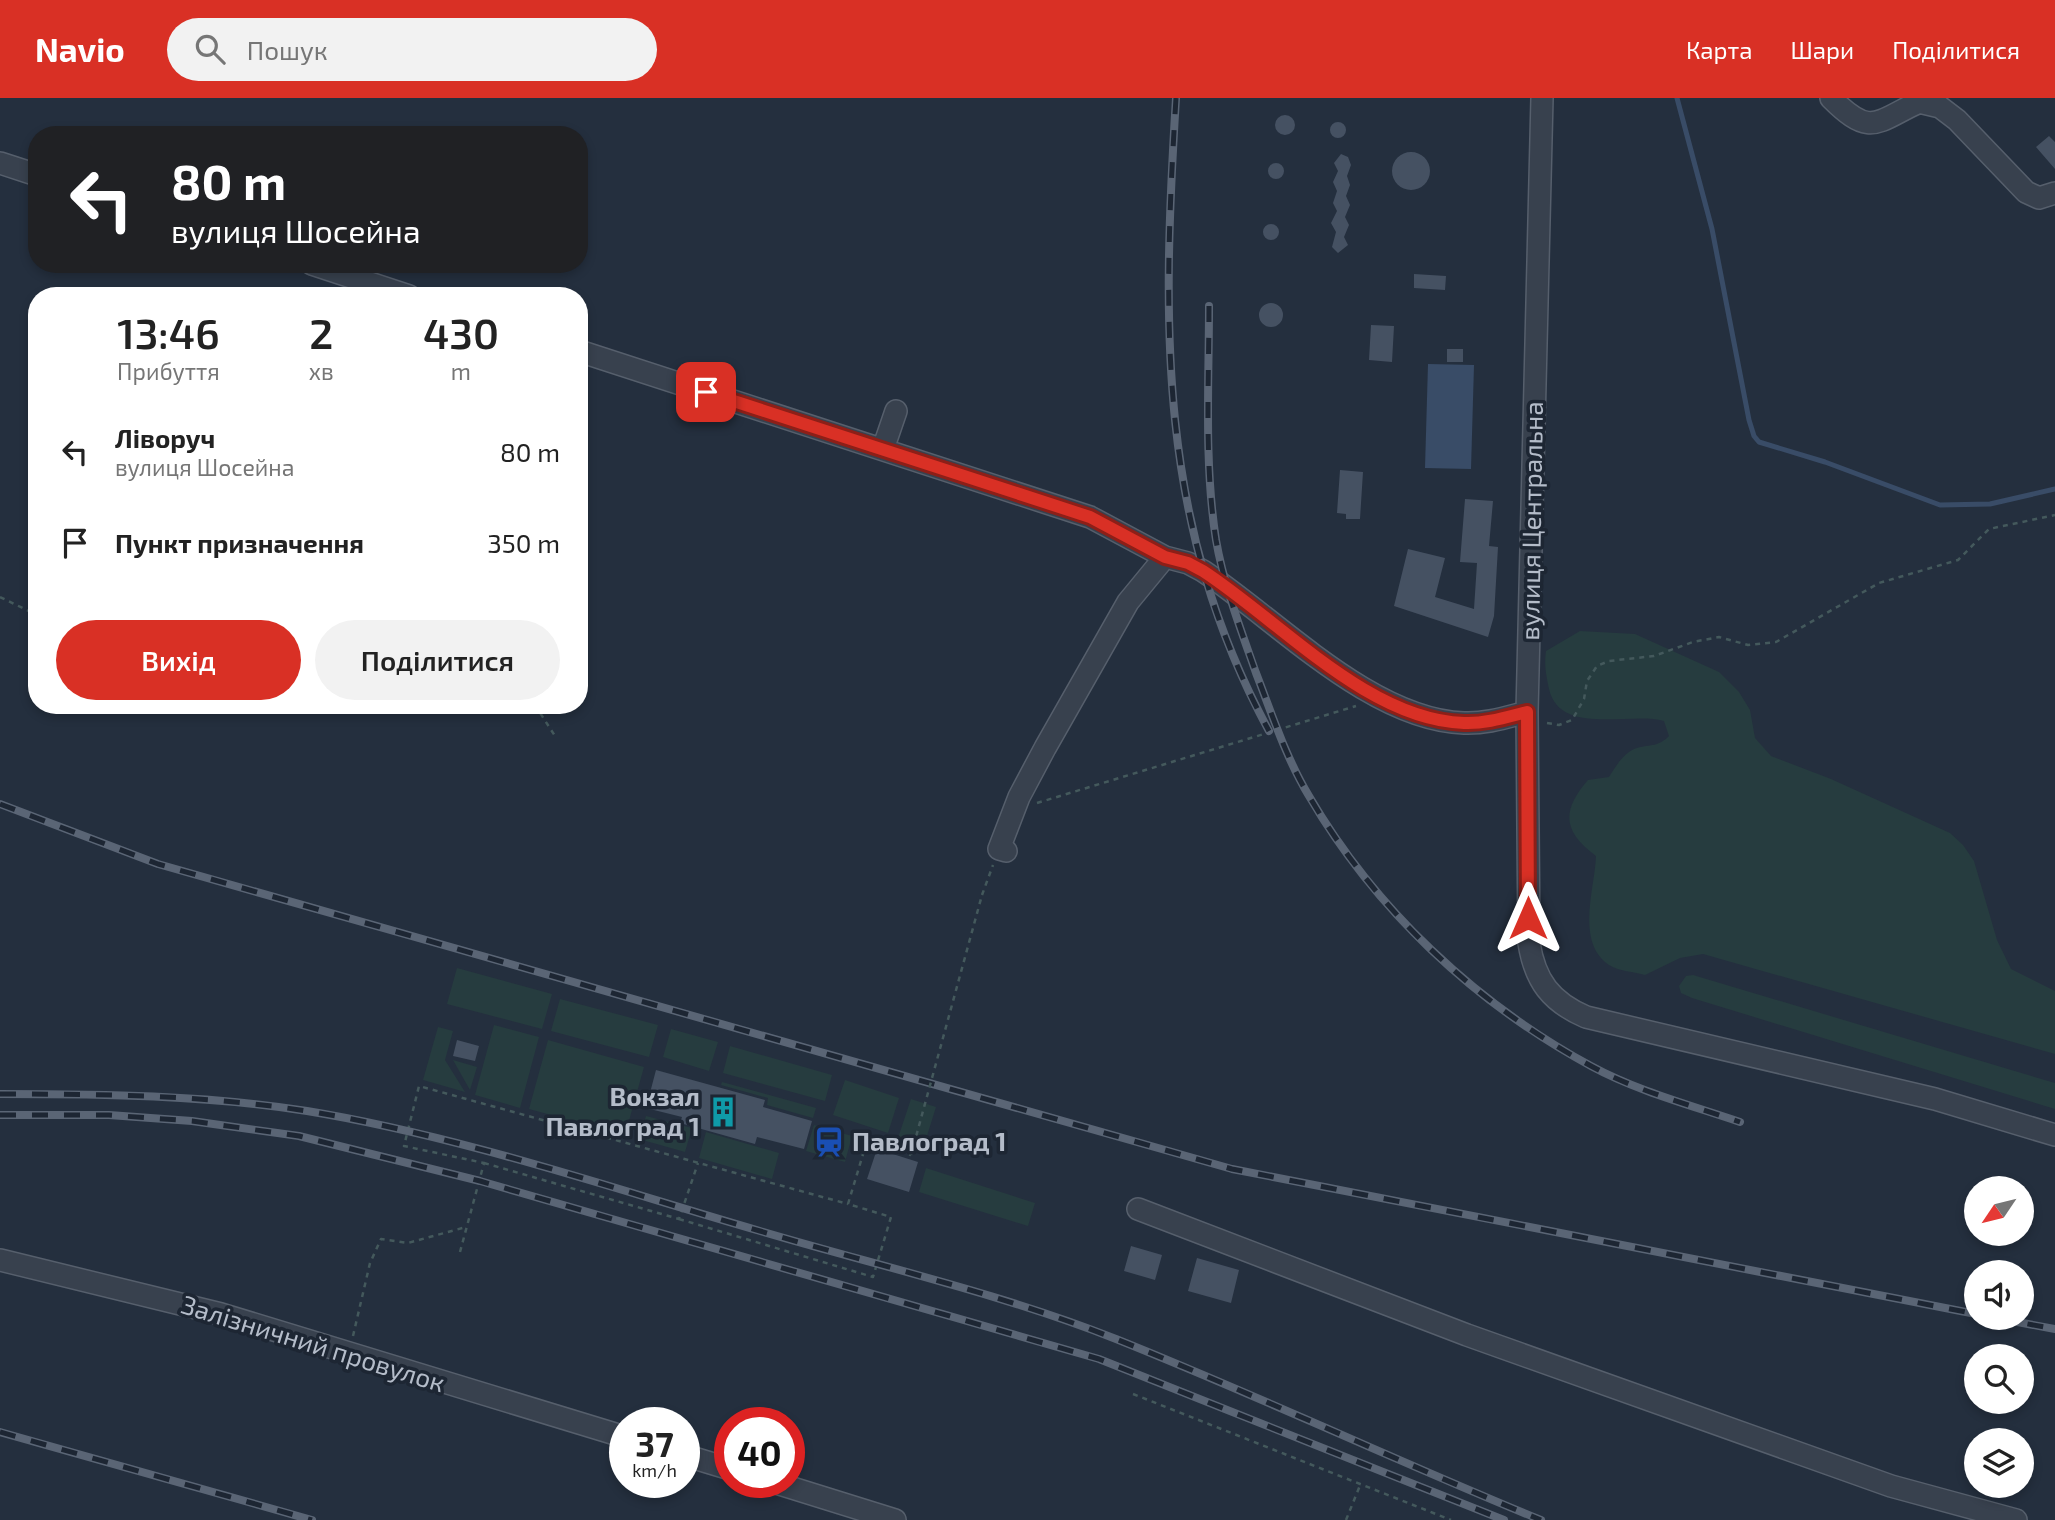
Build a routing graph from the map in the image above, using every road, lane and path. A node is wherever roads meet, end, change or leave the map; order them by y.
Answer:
1 (1542, 98) edge
2 (1831, 98) edge
3 (0, 163) edge
4 (28, 172) edge
5 (2055, 193) edge
6 (340, 273) edge
7 (382, 287) edge
8 (588, 354) edge
9 (896, 411) dead end
10 (883, 449) junction
11 (2055, 515) edge
12 (1165, 557) junction
13 (0, 597) edge
14 (28, 611) edge
15 (1384, 698) junction
16 (541, 714) edge
17 (1527, 714) junction
18 (555, 736) dead end
19 (1014, 810) junction
20 (1002, 850) joint
21 (2055, 1135) edge
22 (484, 1163) junction
23 (698, 1163) junction
24 (848, 1204) junction
25 (1138, 1209) dead end
26 (679, 1219) junction
27 (466, 1227) junction
28 (460, 1252) dead end
29 (0, 1260) edge
30 (349, 1352) junction
31 (1133, 1394) dead end
32 (609, 1432) edge
33 (1361, 1483) junction
34 (805, 1492) edge
35 (895, 1520) edge
36 (1346, 1520) edge
37 (1451, 1520) edge
38 (2016, 1520) edge

1 - 17 street, вулиця Центральна
2 - 5 street
3 - 4 street
6 - 7 street
8 - 10 street
9 - 10 street
10 - 12 street
11 - 17 path
12 - 15 street
12 - 19 street
13 - 14 path
15 - 17 street
15 - 19 path
16 - 18 path
17 - 21 street, вулиця Центральна
19 - 20 street
20 - 24 path, bridge
22 - 23 path
22 - 26 path
22 - 27 path
23 - 24 path
23 - 26 path
24 - 26 path
25 - 38 street
27 - 28 path
27 - 30 path
29 - 30 street, Залізничний провулок
30 - 32 street, Залізничний провулок
31 - 33 path
33 - 36 path
33 - 37 path
34 - 35 street

